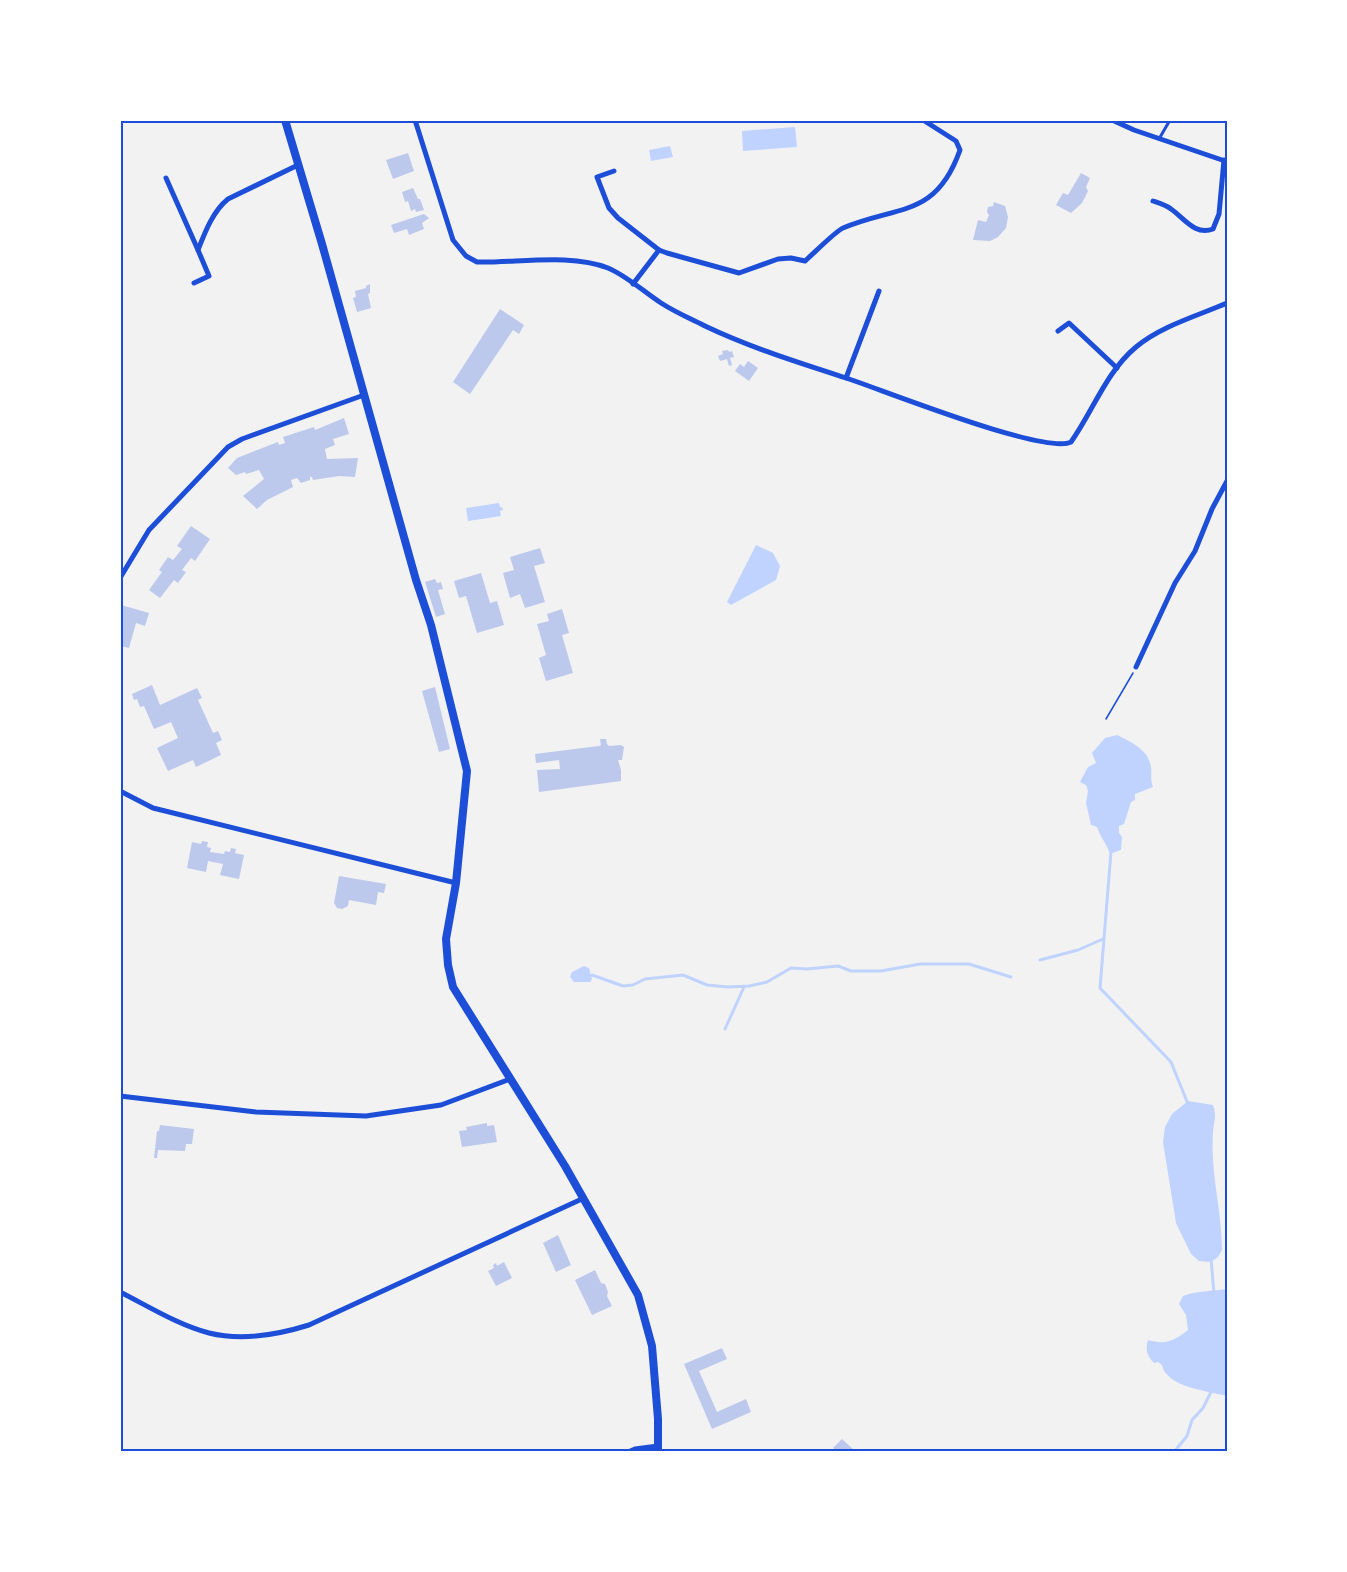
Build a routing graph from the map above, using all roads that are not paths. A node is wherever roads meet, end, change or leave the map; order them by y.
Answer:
1 (285, 120) edge
2 (415, 120) edge
3 (923, 120) edge
4 (1112, 120) edge
5 (1170, 120) edge
6 (1159, 139) junction
7 (1226, 161) edge
8 (298, 165) junction
9 (614, 171) dead end
10 (166, 178) dead end
11 (1153, 201) dead end
12 (198, 250) junction
13 (659, 250) junction
14 (194, 283) dead end
15 (633, 284) junction
16 (879, 291) dead end
17 (1227, 303) edge
18 (1058, 331) dead end
19 (1117, 368) junction
20 (846, 378) junction
21 (364, 394) junction
22 (1227, 481) edge
23 (120, 578) edge
24 (1136, 667) road end
25 (120, 791) edge
26 (456, 883) junction
27 (510, 1079) junction
28 (120, 1096) edge
29 (584, 1198) junction
30 (120, 1292) edge
31 (658, 1449) edge
32 (628, 1452) edge

1 - 8 main road
2 - 15 street
3 - 13 street
4 - 6 street
5 - 6 lane
6 - 7 street
7 - 11 street
8 - 12 street
8 - 21 main road
9 - 13 street
10 - 12 street
12 - 14 street
13 - 15 street
15 - 20 street
16 - 20 street
17 - 19 street
18 - 19 street
19 - 20 street
21 - 23 street
21 - 26 main road
22 - 24 street
25 - 26 street
26 - 27 main road
27 - 28 street
27 - 29 main road
29 - 30 street
29 - 31 main road
31 - 32 street

